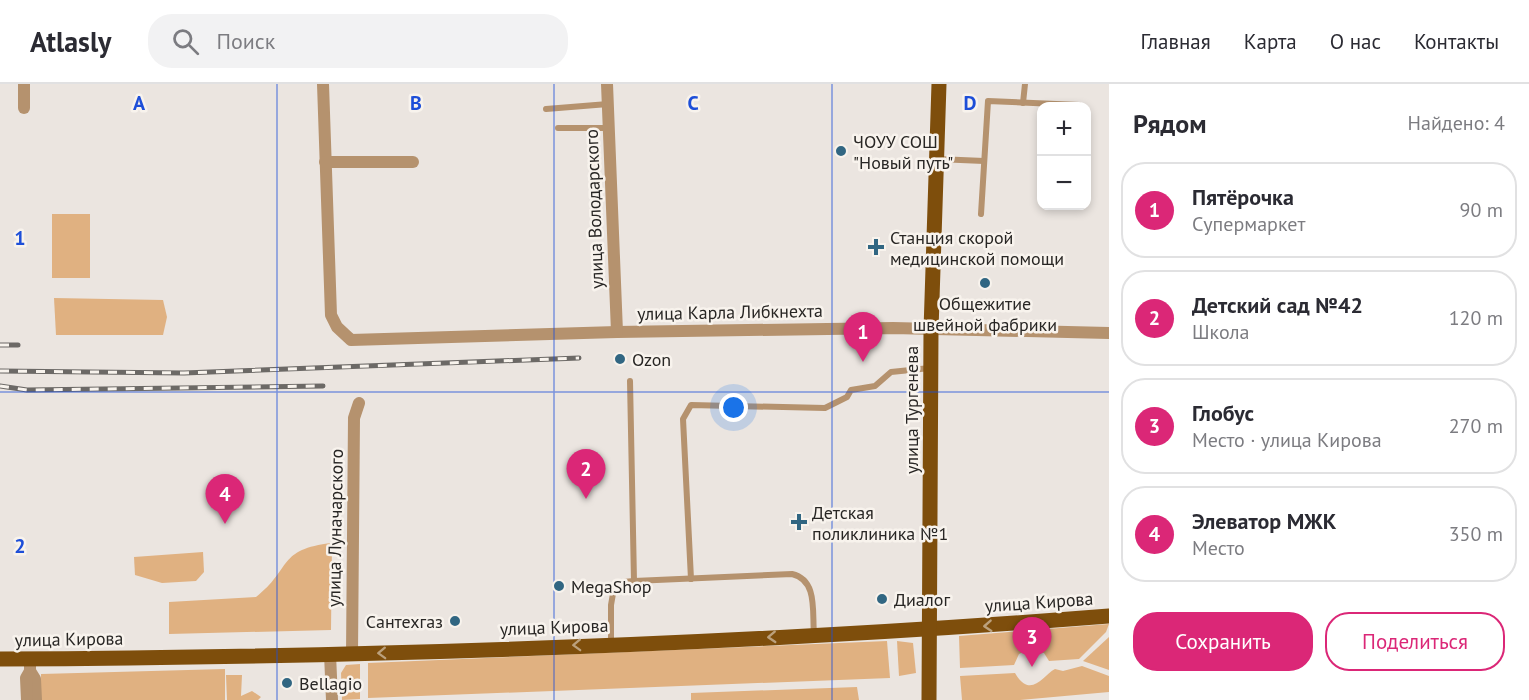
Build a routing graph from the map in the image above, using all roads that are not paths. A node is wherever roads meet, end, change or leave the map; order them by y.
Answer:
1 (24, 84) edge
2 (323, 84) edge
3 (607, 84) edge
4 (939, 84) edge
5 (1024, 84) edge
6 (1023, 103) junction
7 (608, 104) junction
8 (1037, 104) edge
9 (24, 108) dead end
10 (546, 109) dead end
11 (558, 128) dead end
12 (609, 128) junction
13 (935, 159) junction
14 (984, 161) junction
15 (326, 162) junction
16 (413, 162) dead end
17 (981, 214) dead end
18 (931, 330) junction
19 (617, 332) junction
20 (1109, 333) edge
21 (931, 368) junction
22 (630, 381) dead end
23 (358, 403) dead end
24 (691, 579) junction
25 (634, 581) junction
26 (1109, 616) edge
27 (930, 629) junction
28 (814, 635) junction
29 (611, 644) junction
30 (330, 654) junction
31 (352, 654) junction
32 (0, 659) edge
33 (30, 665) junction
34 (27, 700) edge
35 (36, 700) edge
36 (332, 700) edge
37 (929, 700) edge

1 - 9 street
2 - 15 street
3 - 7 street, улица Володарского
4 - 13 main road, улица Тургенева
5 - 6 lane
6 - 8 lane
6 - 14 lane
7 - 10 lane
7 - 12 street, улица Володарского
11 - 12 lane
12 - 19 street, улица Володарского
13 - 14 lane
13 - 18 main road, улица Тургенева
14 - 17 lane
15 - 16 street
15 - 19 street, улица Карла Либкнехта
18 - 19 street, улица Карла Либкнехта
18 - 20 street, улица Карла Либкнехта
18 - 21 main road, улица Тургенева
21 - 24 lane
21 - 27 main road, улица Тургенева
22 - 25 lane
23 - 31 street, улица Луначарского
24 - 25 lane
24 - 28 lane
25 - 29 lane
26 -> 27 main road, улица Кирова
27 - 28 main road, улица Кирова
27 - 37 main road, улица Тургенева
28 -> 29 main road, улица Кирова
29 -> 31 main road, улица Кирова
30 - 31 main road, улица Кирова
30 - 33 main road, улица Кирова
30 - 36 street
32 - 33 main road, улица Кирова
33 - 34 street
33 - 35 street

